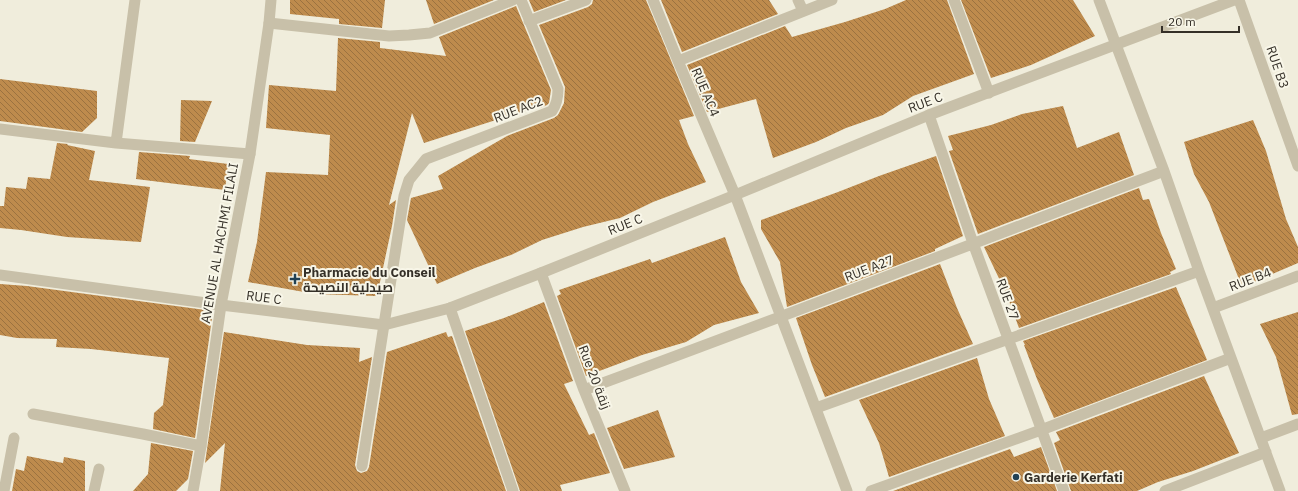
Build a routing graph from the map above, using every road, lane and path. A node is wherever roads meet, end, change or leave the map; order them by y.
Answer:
1 (135, 0) edge
2 (271, 0) edge
3 (513, 0) edge
4 (521, 0) edge
5 (586, 0) edge
6 (653, 0) edge
7 (798, 0) edge
8 (832, 0) edge
9 (954, 0) edge
10 (1099, 0) edge
11 (1234, 0) edge
12 (1239, 0) edge
13 (803, 11) junction
14 (529, 21) junction
15 (270, 23) junction
16 (1116, 44) junction
17 (678, 61) junction
18 (988, 93) junction
19 (929, 115) junction
20 (0, 129) edge
21 (116, 143) junction
22 (250, 154) junction
23 (1298, 166) edge
24 (1164, 171) junction
25 (735, 195) junction
26 (973, 242) junction
27 (1199, 271) junction
28 (541, 273) junction
29 (0, 275) edge
30 (1298, 276) edge
31 (221, 305) junction
32 (450, 308) junction
33 (1213, 308) junction
34 (781, 317) junction
35 (384, 325) junction
36 (1008, 339) junction
37 (1231, 358) junction
38 (584, 390) junction
39 (816, 408) junction
40 (33, 414) dead end
41 (1298, 424) edge
42 (1041, 430) junction
43 (14, 438) dead end
44 (1261, 438) junction
45 (201, 446) junction
46 (1266, 452) junction
47 (362, 466) dead end
48 (99, 469) dead end
49 (4, 491) edge
50 (94, 491) edge
51 (193, 491) edge
52 (513, 491) edge
53 (625, 491) edge
54 (847, 491) edge
55 (871, 491) edge
56 (1064, 491) edge
57 (1165, 491) edge
58 (1280, 491) edge

1 - 21 street
2 - 15 street, AVENUE AL HACHMI FILALI
3 - 15 street
4 - 14 street, RUE AC2
5 - 14 street
6 - 17 street, RUE AC4
7 - 13 street
8 - 13 street
9 - 18 street
10 - 16 street
11 - 16 street, RUE C
12 - 23 street, RUE B3
13 - 17 street
14 - 35 street, RUE AC2
15 - 22 street, AVENUE AL HACHMI FILALI
16 - 18 street, RUE C
16 - 24 street
17 - 25 street, RUE AC4
18 - 19 street, RUE C
19 - 25 street, RUE C
19 - 26 street, RUE 27
20 - 21 street
21 - 22 street
22 - 31 street, AVENUE AL HACHMI FILALI
24 - 26 street, RUE A27
24 - 27 street
25 - 28 street, RUE C
25 - 34 street, RUE AC4
26 - 34 street, RUE A27
26 - 36 street, RUE 27
27 - 33 street
27 - 36 street
28 - 32 street, RUE C
28 - 38 street, Rue 20 زنقة
29 - 31 street, RUE C
30 - 33 street, RUE B4
31 - 35 street, RUE C
31 - 45 street, AVENUE AL HACHMI FILALI
32 - 35 street, RUE C
32 - 52 street
33 - 37 street
34 - 38 street, RUE A27
34 - 39 street, RUE AC4
35 - 47 street
36 - 39 street
36 - 42 street, RUE 27
37 - 42 street
37 - 44 street
38 - 53 street, Rue 20 زنقة
39 - 54 street, RUE AC4
40 - 45 street
41 - 44 street
42 - 55 street
42 - 56 street, RUE 27
43 - 49 street
44 - 46 street
45 - 51 street, AVENUE AL HACHMI FILALI
46 - 57 street
46 - 58 street
48 - 50 street

